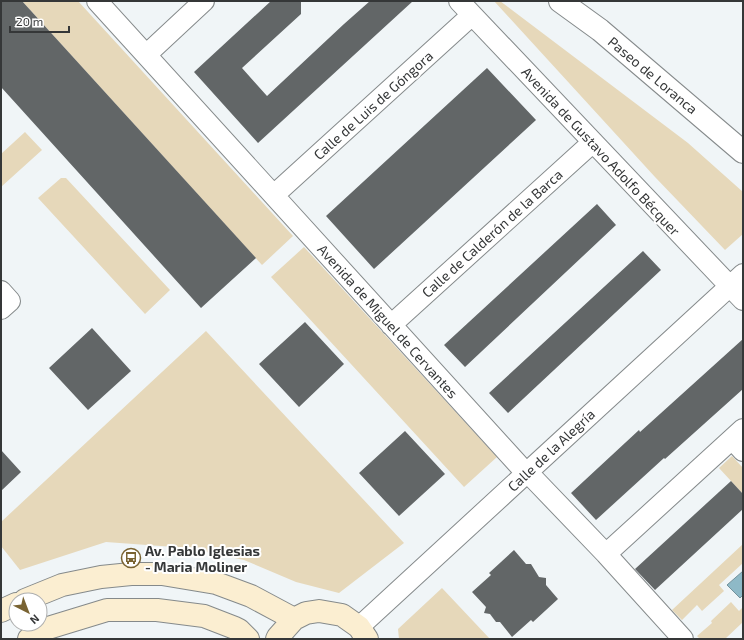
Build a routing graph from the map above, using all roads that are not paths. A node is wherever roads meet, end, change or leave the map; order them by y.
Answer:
1 (97, 1) edge
2 (204, 1) edge
3 (560, 1) edge
4 (465, 8) edge
5 (146, 55) junction
6 (592, 142) junction
7 (743, 152) edge
8 (274, 196) junction
9 (739, 287) edge
10 (1, 291) edge
11 (1, 309) edge
12 (391, 325) junction
13 (739, 440) edge
14 (526, 473) junction
15 (606, 554) junction
16 (45, 592) edge
17 (294, 619) junction
18 (363, 633) edge
19 (29, 639) edge
20 (248, 639) edge
21 (277, 639) edge
22 (683, 639) edge

1 - 5 street, Avenida de Miguel de Cervantes
2 - 5 street
3 - 7 street, Paseo de Loranca
4 - 6 street, Avenida de Gustavo Adolfo Bécquer
4 - 8 street, Calle de Luis de Góngora
5 - 8 street, Avenida de Miguel de Cervantes
6 - 9 street, Avenida de Gustavo Adolfo Bécquer
6 - 12 street, Calle de Calderón de la Barca
8 - 12 street, Avenida de Miguel de Cervantes
9 - 14 street, Calle de la Alegría
10 - 11 street
12 - 14 street, Avenida de Miguel de Cervantes
13 - 15 street
14 - 15 street, Avenida de Miguel de Cervantes
14 - 18 street, Calle de la Alegría
15 - 22 street, Avenida de Miguel de Cervantes
16 - 17 main road
17 - 18 main road
17 - 21 main road
19 - 20 main road

